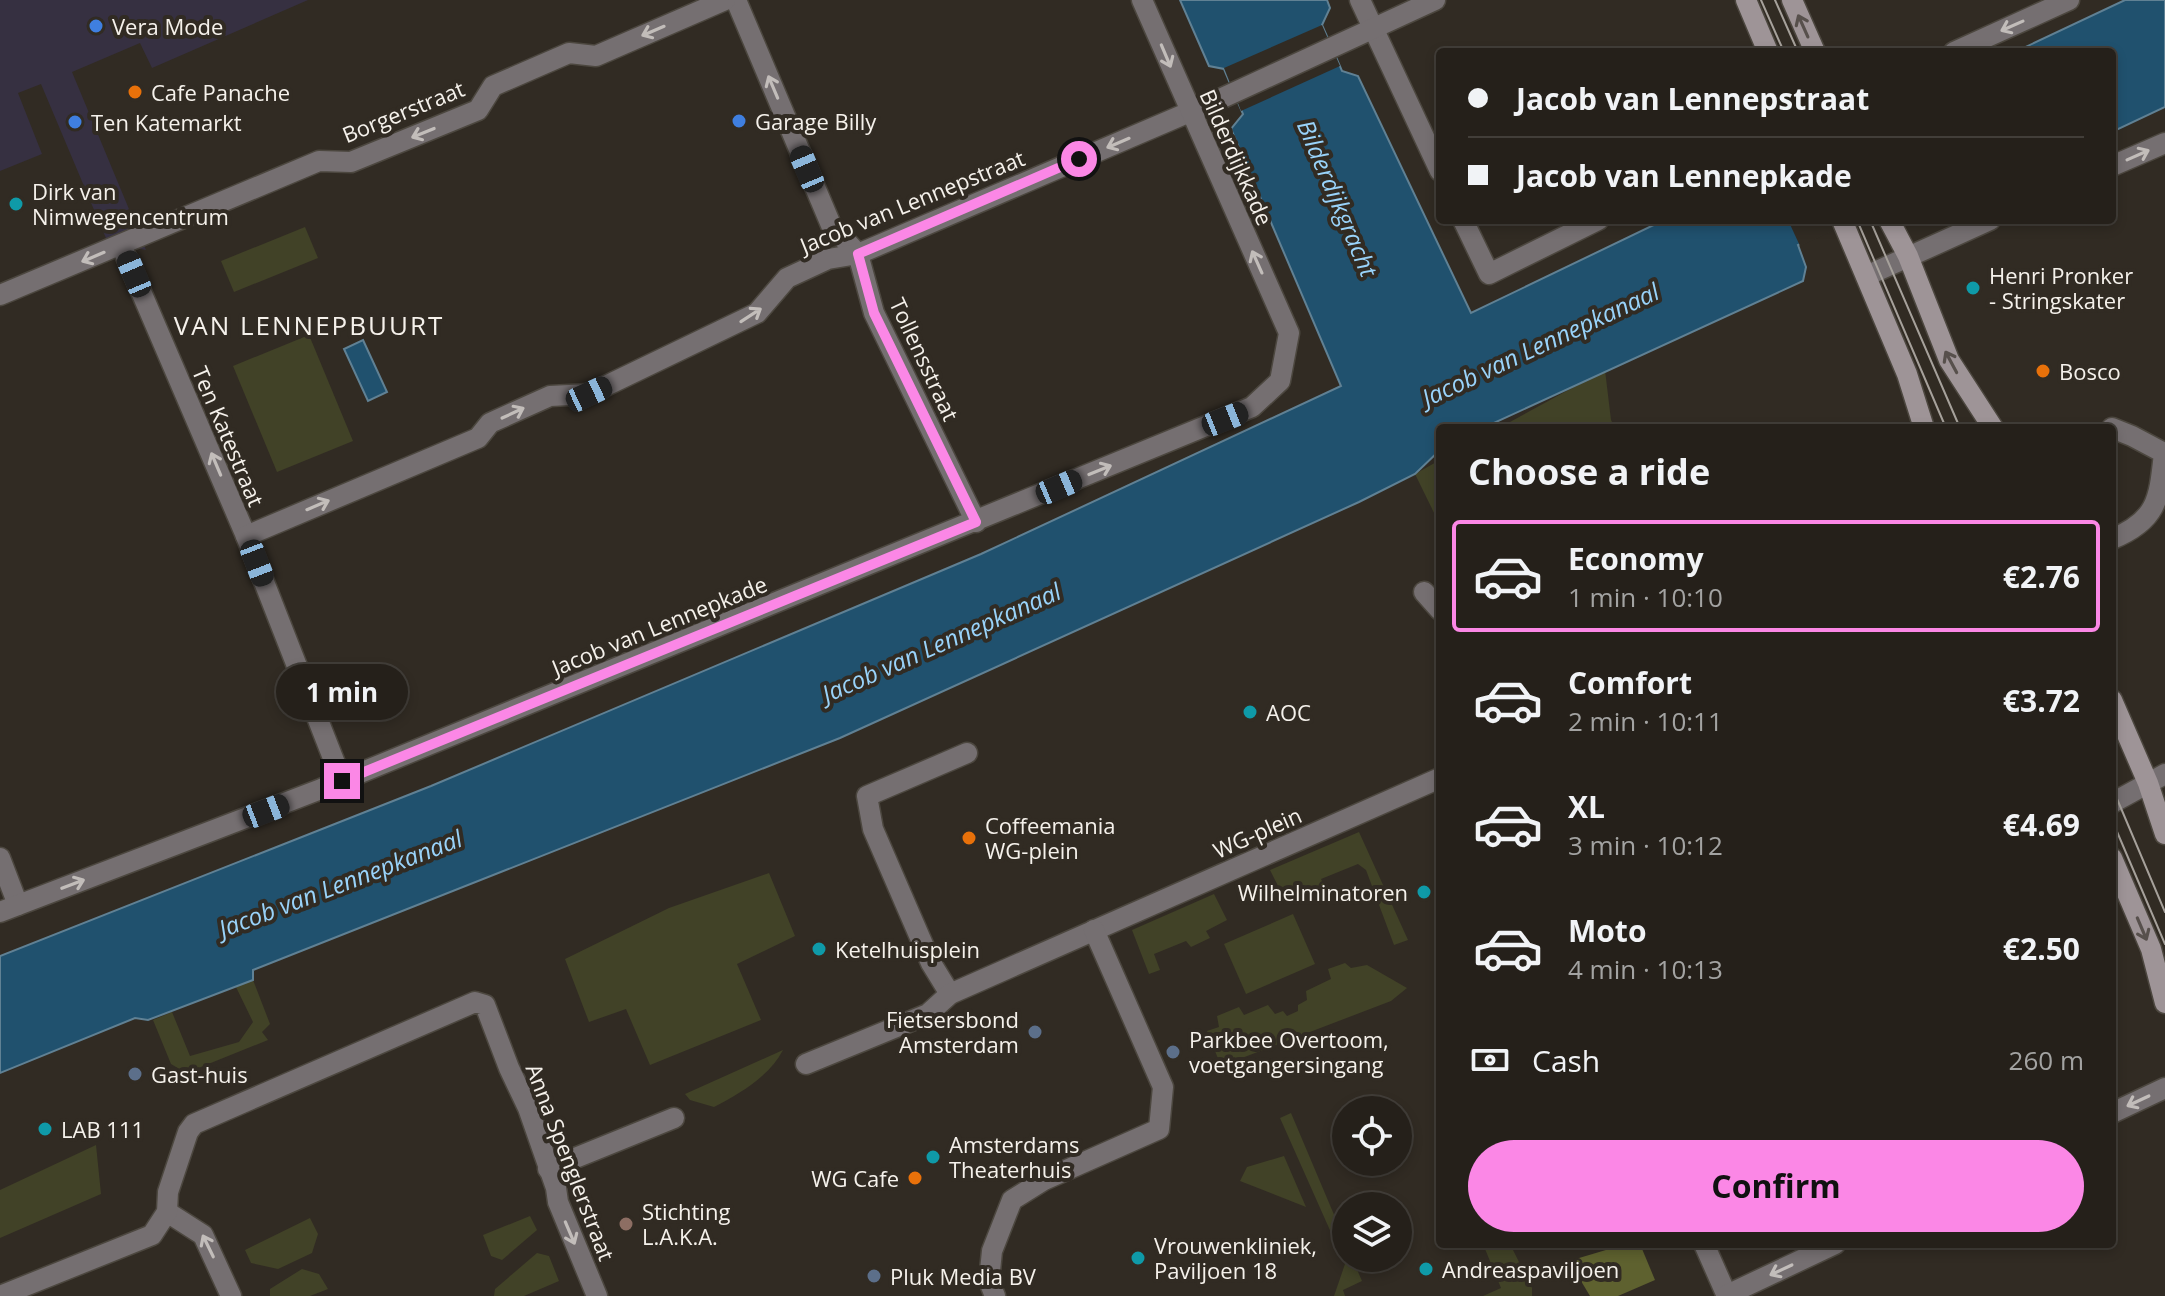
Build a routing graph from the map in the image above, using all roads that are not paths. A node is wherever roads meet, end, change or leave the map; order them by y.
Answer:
1 (725, 0) edge
2 (736, 0) edge
3 (1142, 0) edge
4 (1360, 0) edge
5 (1435, 0) edge
6 (1746, 0) edge
7 (1792, 0) edge
8 (2069, 0) edge
9 (1373, 30) junction
10 (1766, 48) edge
11 (1813, 48) edge
12 (1963, 48) edge
13 (1190, 112) junction
14 (2165, 143) edge
15 (1436, 163) edge
16 (2116, 164) edge
17 (1465, 224) edge
18 (1590, 224) edge
19 (1843, 224) edge
20 (1891, 224) edge
21 (1981, 224) edge
22 (121, 245) junction
23 (858, 254) junction
24 (1908, 256) junction
25 (1866, 276) junction
26 (0, 295) edge
27 (1289, 333) joint
28 (1923, 424) edge
29 (1990, 424) edge
30 (2116, 430) edge
31 (2164, 452) edge
32 (976, 522) junction
33 (246, 536) junction
34 (2116, 537) edge
35 (1424, 592) dead end
36 (1436, 606) edge
37 (2116, 707) edge
38 (967, 753) dead end
39 (2156, 779) edge
40 (1436, 780) edge
41 (342, 781) junction
42 (2116, 801) edge
43 (2165, 834) edge
44 (0, 858) edge
45 (2116, 867) edge
46 (9, 908) edge
47 (1094, 930) junction
48 (950, 994) junction
49 (2165, 1003) edge
50 (806, 1064) dead end
51 (2165, 1088) edge
52 (2116, 1111) edge
53 (674, 1118) dead end
54 (548, 1169) junction
55 (167, 1212) junction
56 (1706, 1248) edge
57 (1827, 1248) edge
58 (0, 1296) edge
59 (231, 1296) edge
60 (597, 1296) edge
61 (995, 1296) edge
62 (1727, 1296) edge

1 -> 22 street, Borgerstraat
23 -> 2 street, Tollensstraat
3 -> 13 street, Bilderdijkkade
4 - 9 street
5 - 9 street, Jacob van Lennepstraat
6 - 10 street
11 -> 7 street
8 -> 12 street
9 - 13 street, Jacob van Lennepstraat
9 - 15 street
13 -> 23 street, Jacob van Lennepstraat
27 -> 13 street, Bilderdijkkade
16 -> 14 street
17 - 18 street
19 - 25 street
20 - 24 street
21 - 24 street
22 -> 26 street, Borgerstraat
33 -> 22 street, Ten Katestraat
23 - 32 street, Tollensstraat
33 -> 23 street, Jacob van Lennepstraat
24 - 25 street
29 -> 24 street
25 - 28 street
32 -> 27 street, Jacob van Lennepkade
30 - 31 street
31 - 34 street
32 - 41 street, Jacob van Lennepkade
33 - 41 street, Ten Katestraat
35 - 36 street
37 - 39 street
38 - 48 street
39 - 42 street
39 - 43 street
40 - 47 street, WG-plein
46 -> 41 street, Jacob van Lennepkade
44 - 46 street
45 -> 49 street
47 - 48 street, WG-plein
47 - 61 street
48 - 50 street
51 -> 52 street
53 - 54 street
54 - 55 street, Anna Spenglerstraat
54 -> 60 street, Anna Spenglerstraat
55 - 58 street
59 -> 55 street
56 - 62 street
57 -> 62 street

